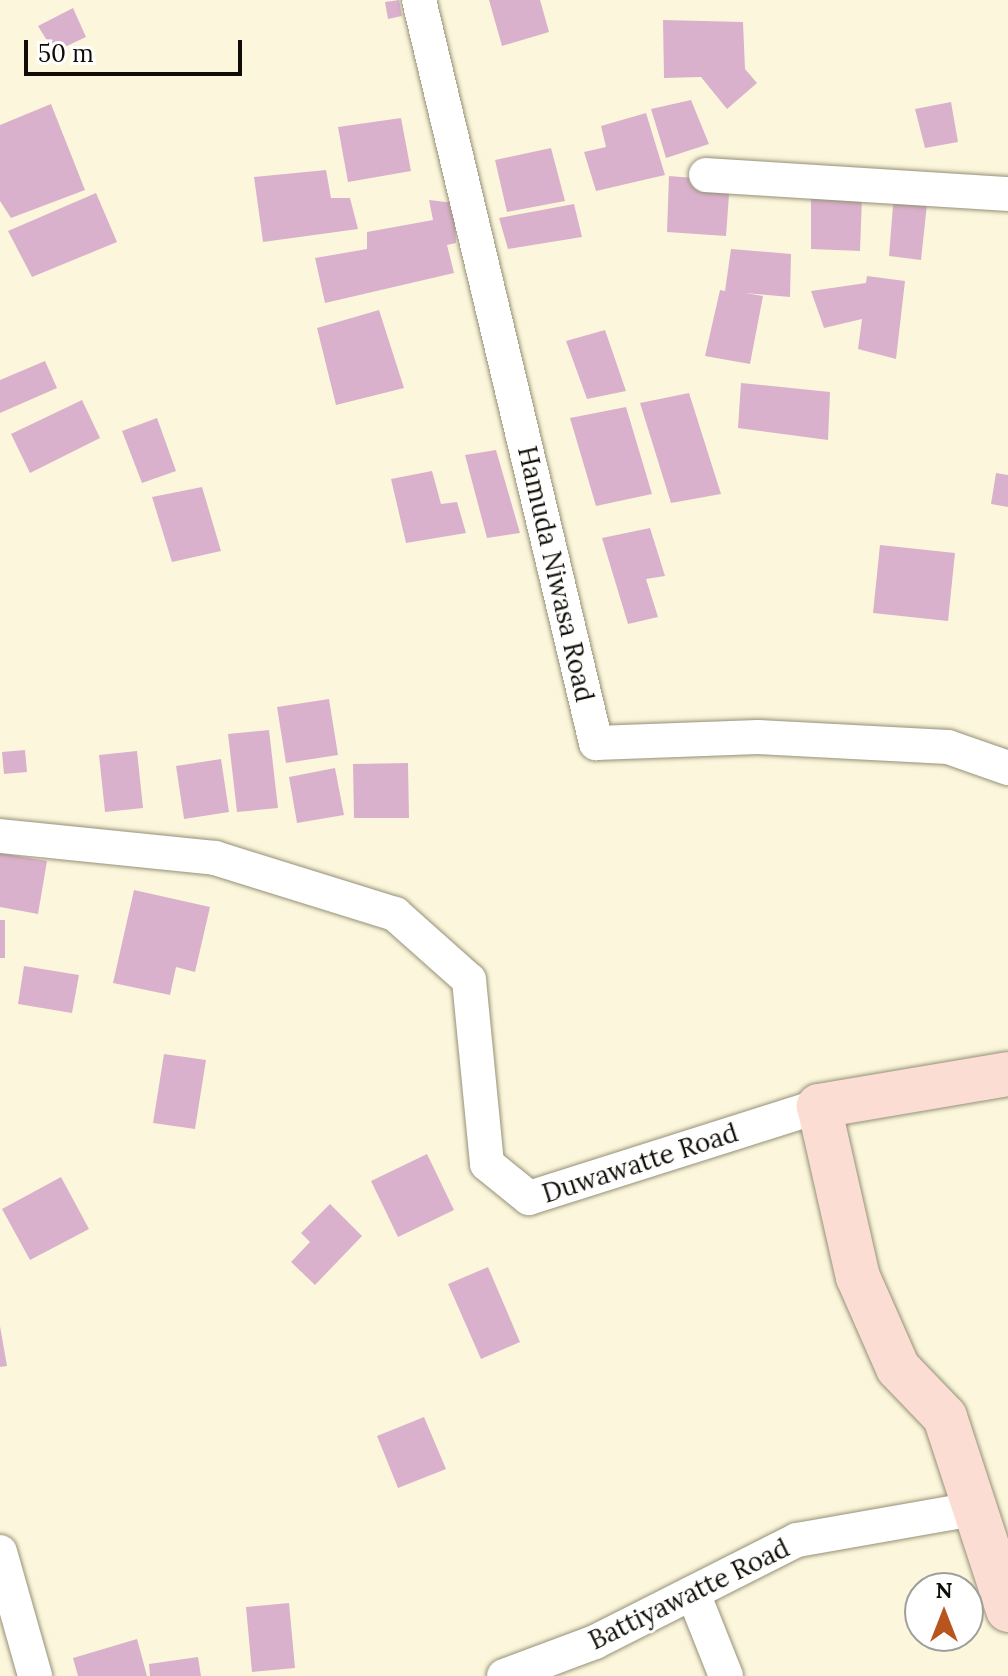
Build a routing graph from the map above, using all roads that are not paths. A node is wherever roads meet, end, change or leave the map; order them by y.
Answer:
1 (419, 0) edge
2 (706, 175) dead end
3 (1008, 194) edge
4 (1008, 768) edge
5 (0, 836) edge
6 (1008, 1074) edge
7 (819, 1106) junction
8 (972, 1509) junction
9 (0, 1552) edge
10 (693, 1593) junction
11 (1008, 1610) edge
12 (35, 1676) edge
13 (504, 1676) edge
14 (726, 1676) edge

1 - 4 street, Hamuda Niwasa Road
2 - 3 street
5 - 7 street, Duwawatte Road
6 - 7 street, Duwawatte Road
7 - 8 street
8 - 10 street, Battiyawatte Road
8 - 11 street
9 - 12 street
10 - 13 street, Battiyawatte Road
10 - 14 street

